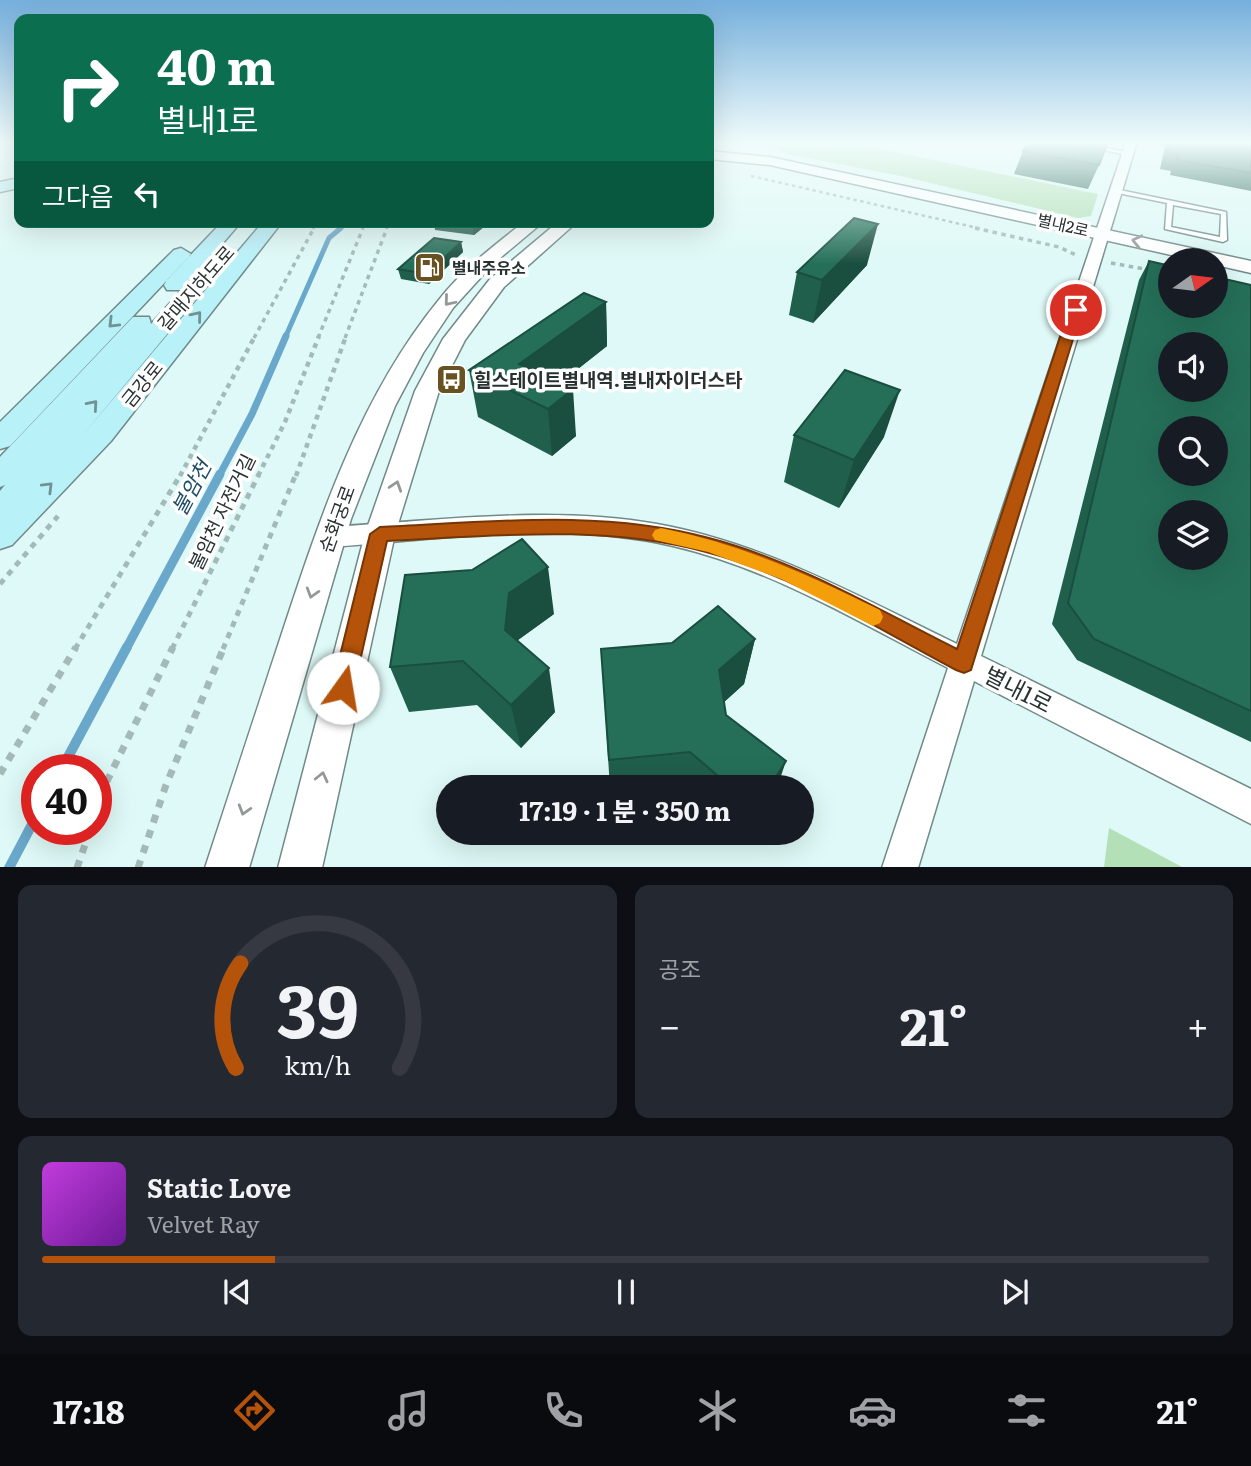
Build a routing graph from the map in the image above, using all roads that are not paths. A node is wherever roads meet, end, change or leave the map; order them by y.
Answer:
1 (809, 182) edge
2 (821, 182) edge
3 (873, 182) edge
4 (874, 182) edge
5 (1118, 182) edge
6 (880, 184) junction
7 (843, 188) junction
8 (1115, 191) junction
9 (1171, 202) junction
10 (207, 228) edge
11 (227, 228) edge
12 (248, 228) edge
13 (268, 228) edge
14 (526, 228) edge
15 (562, 228) edge
16 (1089, 245) junction
17 (1158, 266) edge
18 (1251, 267) edge
19 (1228, 279) edge
20 (1251, 284) edge
21 (0, 439) edge
22 (0, 476) edge
23 (0, 512) edge
24 (380, 534) junction
25 (0, 536) edge
26 (329, 537) junction
27 (964, 663) junction
28 (1251, 807) edge
29 (227, 867) edge
30 (300, 867) edge
31 (900, 867) edge

1 - 7 street
2 - 7 street, 별내2로
3 - 6 street, 별내2로
4 - 6 street
5 - 8 street
6 - 16 street, 별내2로
7 - 16 street, 별내2로
8 - 9 lane
8 - 16 street
9 - 9 lane
10 -> 21 main road
11 - 22 main road, 갈매지하도로
23 -> 12 main road, 갈매지하도로
25 -> 13 main road, 금강로
14 -> 26 street, 순화궁로
24 -> 15 street
16 - 17 street, 별내2로
18 -> 16 street, 별내2로
16 - 27 street
19 - 20 street
24 - 26 street, 별내1로
24 - 27 street, 별내1로
30 -> 24 street
26 -> 29 street, 순화궁로
27 - 28 street, 별내1로
27 - 31 street

